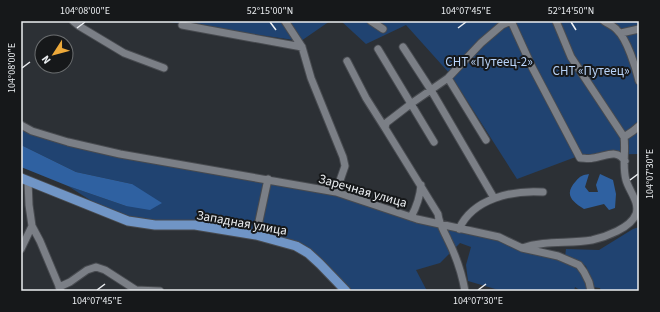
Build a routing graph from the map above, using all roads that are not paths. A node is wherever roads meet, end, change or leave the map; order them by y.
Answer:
1 (73, 21) edge
2 (285, 21) edge
3 (371, 21) edge
4 (511, 21) edge
5 (556, 21) edge
6 (604, 21) edge
7 (501, 23) edge
8 (182, 25) dead end
9 (383, 29) dead end
10 (639, 29) edge
11 (621, 34) junction
12 (302, 47) junction
13 (403, 47) dead end
14 (378, 49) dead end
15 (347, 61) dead end
16 (164, 68) dead end
17 (448, 78) junction
18 (639, 81) edge
19 (431, 90) junction
20 (412, 103) junction
21 (21, 125) edge
22 (639, 126) edge
23 (385, 128) junction
24 (624, 137) junction
25 (486, 140) dead end
26 (434, 142) dead end
27 (625, 161) junction
28 (268, 179) junction
29 (25, 180) edge
30 (421, 185) junction
31 (336, 192) junction
32 (543, 192) dead end
33 (494, 198) junction
34 (637, 212) edge
35 (411, 217) junction
36 (439, 223) junction
37 (32, 226) junction
38 (459, 229) junction
39 (256, 235) junction
40 (558, 242) junction
41 (522, 248) junction
42 (21, 249) edge
43 (558, 256) junction
44 (60, 289) edge
45 (160, 291) edge
46 (346, 291) edge
47 (465, 291) edge
48 (591, 291) edge

1 - 16 street
2 - 12 street
3 - 9 street
4 - 7 street
4 - 27 street
5 - 24 street
6 - 11 street
7 - 17 street
8 - 12 street
10 - 11 street
11 - 18 street
12 - 31 street
13 - 19 street
14 - 20 street
15 - 23 street
17 - 19 street
17 - 25 street
19 - 20 street
19 - 33 street
20 - 23 street
20 - 26 street
21 - 28 street, Заречная улица
22 - 24 street
23 - 30 street
24 - 27 street
27 - 34 street
28 - 31 street, Заречная улица
28 - 39 street
29 - 37 street
29 - 39 main road, Западная улица
30 - 35 street
30 - 36 street
31 - 35 street, Заречная улица
32 - 33 street
33 - 38 street
34 - 40 street
35 - 36 street, Заречная улица
36 - 38 street, Заречная улица
36 - 47 street
37 - 42 street
37 - 44 street
38 - 41 street, Заречная улица
39 - 46 main road, Западная улица
40 - 41 street
40 - 43 street
41 - 43 street, Заречная улица
43 - 48 street, Заречная улица
44 - 45 street

